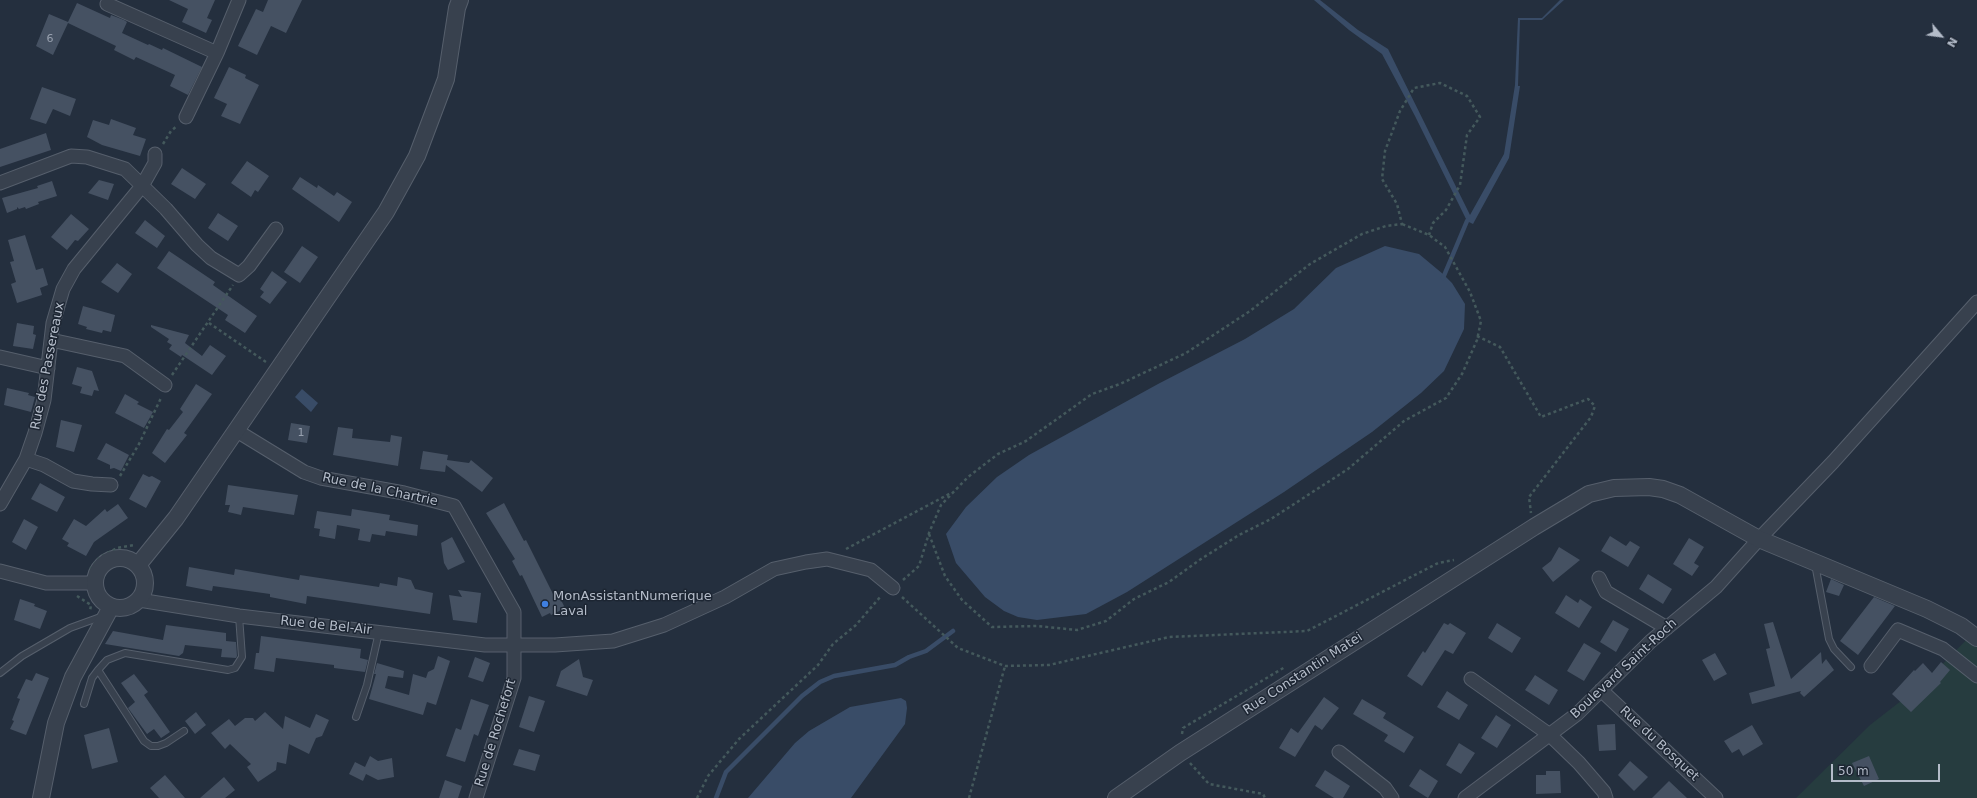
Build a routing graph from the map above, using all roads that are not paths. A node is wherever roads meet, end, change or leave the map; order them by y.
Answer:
1 (239, 0) edge
2 (457, 3) edge
3 (107, 4) dead end
4 (217, 53) junction
5 (186, 117) road end
6 (155, 154) road end
7 (0, 183) edge
8 (142, 186) junction
9 (276, 229) dead end
10 (1977, 302) edge
11 (51, 340) junction
12 (0, 357) edge
13 (48, 368) junction
14 (165, 385) dead end
15 (237, 431) junction
16 (26, 459) junction
17 (111, 485) dead end
18 (0, 504) edge
19 (1759, 539) junction
20 (1815, 563) junction
21 (138, 565) junction
22 (0, 571) edge
23 (1599, 578) dead end
24 (95, 583) junction
25 (893, 588) road end
26 (139, 600) junction
27 (109, 611) junction
28 (239, 616) junction
29 (1667, 628) junction
30 (379, 632) junction
31 (1977, 638) edge
32 (514, 644) junction
33 (1872, 666) dead end
34 (1851, 667) dead end
35 (98, 670) junction
36 (0, 673) edge
37 (1977, 676) edge
38 (1471, 679) dead end
39 (1601, 690) junction
40 (84, 704) dead end
41 (356, 717) dead end
42 (184, 731) dead end
43 (1550, 735) junction
44 (1339, 752) dead end
45 (1479, 793) edge
46 (41, 798) edge
47 (476, 798) edge
48 (1116, 798) edge
49 (1392, 798) edge
50 (1465, 798) edge
51 (1606, 798) edge
52 (1716, 798) edge

1 - 4 street
2 - 15 street
3 - 4 street
4 - 5 street
6 - 8 street, Rue des Passereaux
7 - 8 street
8 - 9 street
8 - 11 street, Rue des Passereaux
10 - 19 street, Boulevard Saint-Roch
11 - 13 street, Rue des Passereaux
11 - 14 street
12 - 13 street
13 - 16 street, Rue des Passereaux
15 - 21 street
15 - 32 street, Rue de la Chartrie
16 - 17 street
16 - 18 street, Rue des Passereaux
19 - 20 street, Rue Constantin Matei
19 - 29 street, Boulevard Saint-Roch
19 - 48 street, Rue Constantin Matei
20 - 31 street, Rue Constantin Matei
20 - 34 lane
21 - 24 street
21 - 26 street
22 - 24 street
23 - 29 street
24 - 27 street
25 - 32 street, Rue de Bel-Air
26 - 27 street
26 - 28 street, Rue de Bel-Air
27 - 36 lane
27 - 46 street
28 - 30 street, Rue de Bel-Air
28 - 35 lane
29 - 39 street, Boulevard Saint-Roch
30 - 32 street, Rue de Bel-Air
30 - 41 lane
32 - 47 street, Rue de Rochefort
33 - 37 street
35 - 40 lane
35 - 42 lane
38 - 43 street
39 - 43 street, Boulevard Saint-Roch
39 - 52 street, Rue du Bosquet
43 - 45 street, Boulevard Saint-Roch
43 - 51 street
44 - 49 street
45 - 50 street, Boulevard Saint-Roch

